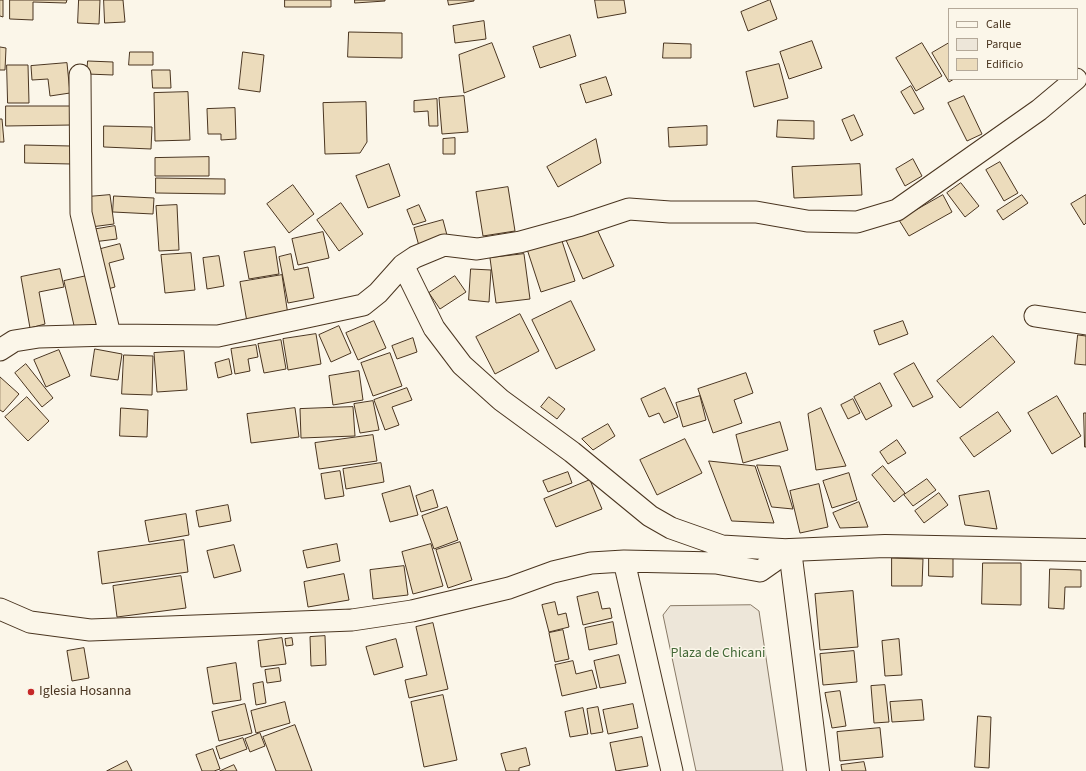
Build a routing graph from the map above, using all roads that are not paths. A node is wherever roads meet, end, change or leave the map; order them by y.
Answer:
1 (1086, 68) edge
2 (80, 75) dead end
3 (1078, 76) edge
4 (1074, 80) edge
5 (403, 265) junction
6 (1035, 316) dead end
7 (1086, 324) edge
8 (110, 335) junction
9 (0, 350) edge
10 (790, 550) junction
11 (1086, 550) edge
12 (624, 561) junction
13 (0, 609) edge
14 (666, 770) edge
15 (818, 771) edge

1 - 3 street
2 - 8 street
4 - 5 street
5 - 8 street
5 - 10 street
6 - 7 street
8 - 9 street
10 - 11 street
10 - 12 street
10 - 15 street
12 - 13 street
12 - 14 street

